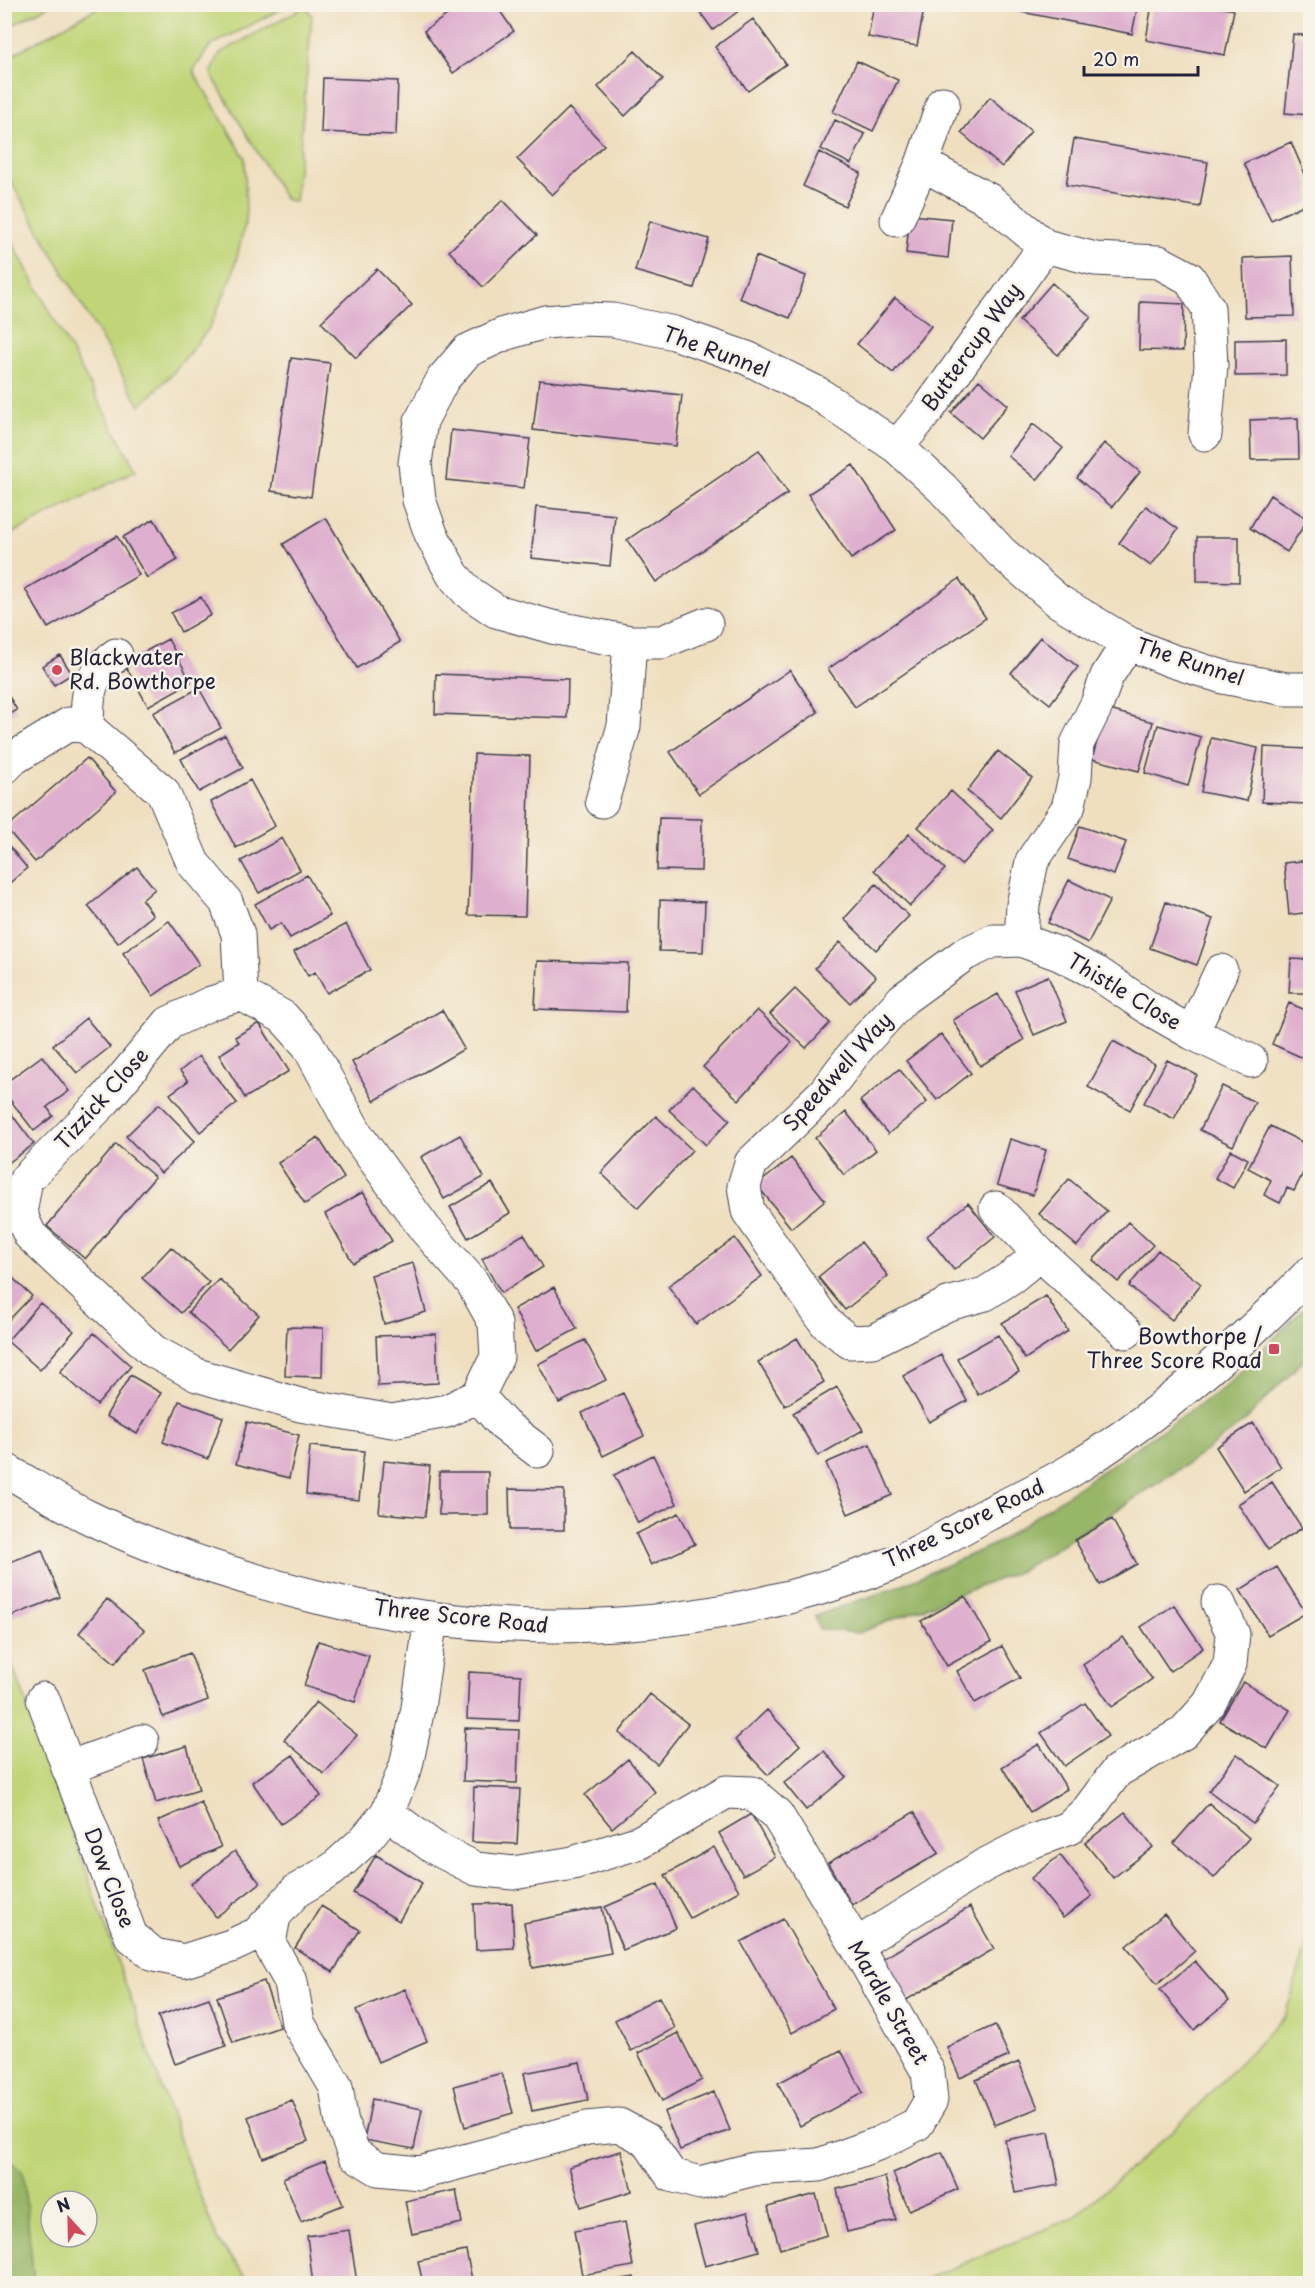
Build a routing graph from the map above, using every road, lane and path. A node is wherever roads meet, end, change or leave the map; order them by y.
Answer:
1 (943, 103) dead end
2 (922, 164) junction
3 (897, 220) dead end
4 (1045, 246) junction
5 (1205, 434) dead end
6 (897, 447) junction
7 (706, 624) dead end
8 (630, 642) junction
9 (1128, 643) junction
10 (116, 656) dead end
11 (1311, 689) edge
12 (87, 727) junction
13 (4, 768) edge
14 (602, 801) dead end
15 (1021, 940) junction
16 (1221, 971) dead end
17 (241, 994) junction
18 (1192, 1033) junction
19 (1251, 1061) dead end
20 (996, 1208) dead end
21 (1041, 1254) junction
22 (1311, 1273) edge
23 (1126, 1332) dead end
24 (478, 1396) junction
25 (538, 1451) dead end
26 (4, 1469) edge
27 (1218, 1602) dead end
28 (431, 1618) junction
29 (43, 1699) dead end
30 (142, 1741) dead end
31 (68, 1768) junction
32 (387, 1813) junction
33 (274, 1916) junction
34 (856, 1945) junction

1 - 2 street
2 - 3 street
2 - 4 street
4 - 5 street
4 - 6 street, Buttercup Way
6 - 8 street, The Runnel
6 - 9 street, The Runnel
7 - 8 street, The Runnel
8 - 14 street
9 - 11 street, The Runnel
9 - 15 street
10 - 12 street
12 - 13 street
12 - 17 street
15 - 18 street, Thistle Close
15 - 21 street, Speedwell Way
16 - 18 street, Thistle Close
17 - 24 street
17 - 24 street, Tizzick Close
18 - 19 street, Thistle Close
20 - 21 street
21 - 23 street
22 - 28 street, Three Score Road
24 - 25 street
26 - 28 street, Three Score Road
27 - 34 street
28 - 32 street
29 - 31 street, Dow Close
30 - 31 street
31 - 33 street, Dow Close
32 - 33 street
32 - 34 street, Mardle Street
33 - 34 street, Mardle Street

